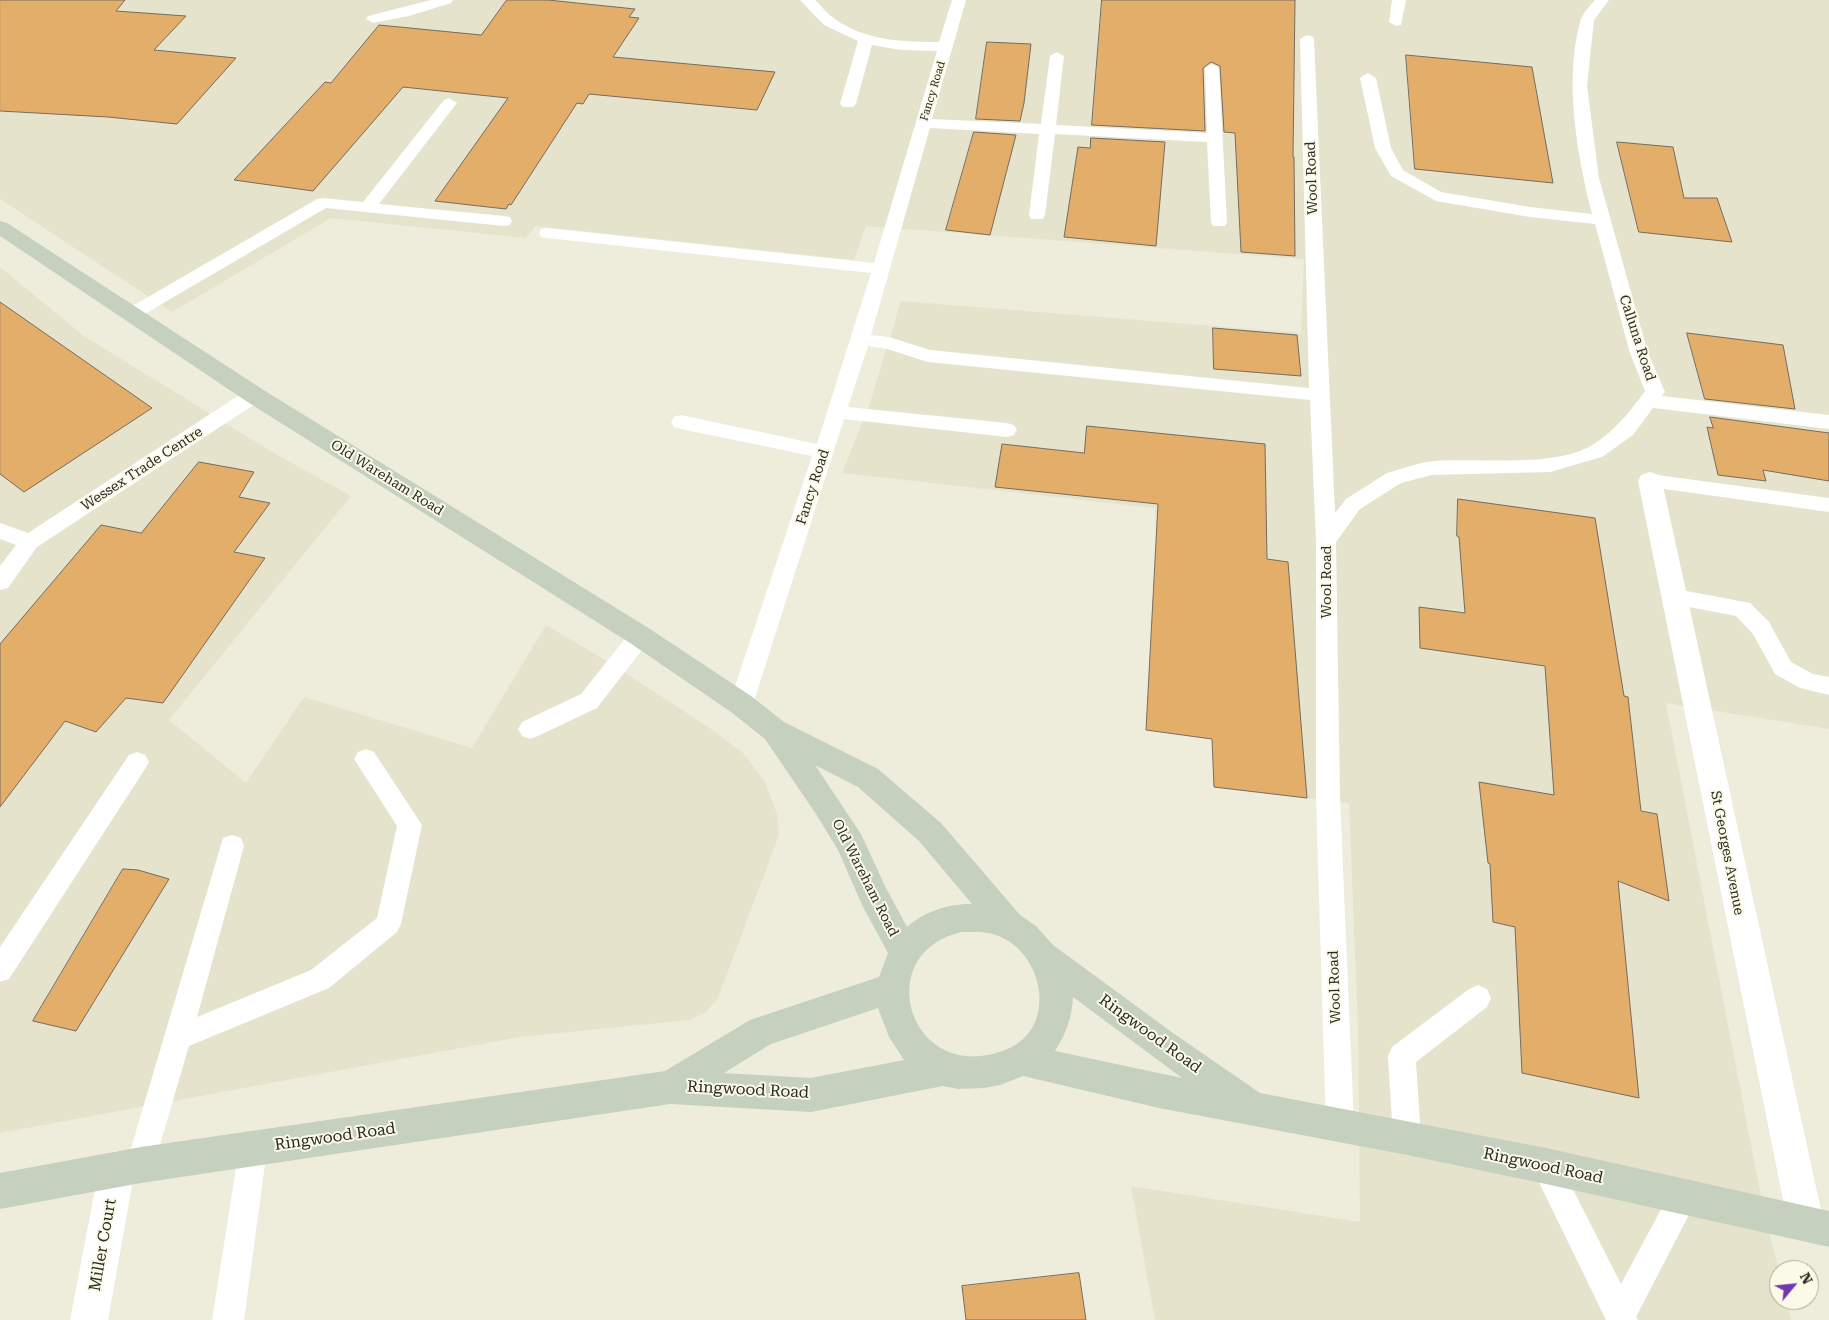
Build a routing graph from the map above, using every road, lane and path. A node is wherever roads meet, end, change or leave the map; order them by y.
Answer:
1 (446, 0) edge
2 (807, 0) edge
3 (959, 0) edge
4 (1399, 0) edge
5 (1602, 0) edge
6 (373, 19) dead end
7 (1396, 22) dead end
8 (1307, 39) dead end
9 (866, 40) junction
10 (946, 47) junction
11 (1058, 56) dead end
12 (1212, 68) dead end
13 (1368, 78) dead end
14 (449, 103) dead end
15 (848, 104) dead end
16 (923, 122) junction
17 (1049, 129) junction
18 (1215, 138) junction
19 (368, 207) junction
20 (1037, 215) dead end
21 (1602, 220) junction
22 (504, 221) dead end
23 (1220, 222) dead end
24 (0, 228) edge
25 (547, 233) dead end
26 (882, 269) junction
27 (130, 314) junction
28 (861, 339) junction
29 (254, 395) junction
30 (1319, 395) junction
31 (1648, 401) junction
32 (837, 412) junction
33 (681, 422) dead end
34 (1829, 422) edge
35 (1007, 430) dead end
36 (824, 452) junction
37 (1650, 481) joint
38 (1829, 505) edge
39 (0, 531) edge
40 (1326, 541) junction
41 (30, 542) junction
42 (0, 582) edge
43 (1676, 597) junction
44 (640, 636) junction
45 (1829, 686) edge
46 (741, 704) junction
47 (530, 729) dead end
48 (774, 730) junction
49 (366, 759) dead end
50 (137, 762) dead end
51 (232, 846) dead end
52 (1009, 925) junction
53 (904, 952) junction
54 (1046, 957) junction
55 (0, 970) edge
56 (891, 988) junction
57 (1478, 998) dead end
58 (179, 1037) junction
59 (1023, 1060) junction
60 (944, 1069) junction
61 (670, 1087) junction
62 (1256, 1109) junction
63 (1340, 1126) junction
64 (1407, 1137) junction
65 (253, 1148) junction
66 (1546, 1166) junction
67 (129, 1167) junction
68 (0, 1191) edge
69 (1683, 1197) junction
70 (1818, 1227) edge
71 (1621, 1318) edge
72 (89, 1320) edge
73 (228, 1320) edge

1 - 6 lane
2 - 9 lane
3 - 10 lane, Fancy Road
4 - 7 lane
5 - 21 lane, Calluna Road
8 - 30 lane, Wool Road
9 - 10 lane
9 - 15 lane
10 - 16 lane, Fancy Road
11 - 17 lane
12 - 18 lane
13 - 21 lane
14 - 19 lane
16 - 17 lane
16 - 26 lane, Fancy Road
17 - 18 lane
17 - 20 lane
18 - 23 lane
19 - 22 lane
19 - 27 lane
21 - 31 lane, Calluna Road
24 - 27 main road, Old Wareham Road
25 - 26 lane
26 - 28 lane, Fancy Road
27 - 29 main road, Old Wareham Road
28 - 30 lane
28 - 32 lane, Fancy Road
29 - 41 lane, Wessex Trade Centre
29 - 44 main road, Old Wareham Road
30 - 40 lane, Wool Road
31 - 34 lane
31 - 40 lane, Calluna Road
32 - 35 lane
32 - 36 lane, Fancy Road
33 - 36 lane
36 - 46 lane, Fancy Road
37 - 38 lane
37 - 43 street, St Georges Avenue
39 - 41 lane
40 - 63 lane, Wool Road
41 - 42 lane, Wessex Trade Centre
43 - 45 lane
43 - 70 street, St Georges Avenue
44 - 46 main road, Old Wareham Road
44 - 47 lane
46 - 48 main road, Old Wareham Road
48 - 52 main road, Old Wareham Road
48 - 53 main road, Old Wareham Road
49 - 58 lane
50 - 55 lane
51 - 58 lane
52 - 53 main road
52 - 54 main road
53 - 56 main road
54 - 59 main road
54 - 62 main road, Ringwood Road
56 - 60 main road
56 - 61 main road, Ringwood Road
57 - 64 lane
58 - 67 lane
59 - 60 main road
59 - 62 main road, Ringwood Road
60 - 61 main road, Ringwood Road
61 - 65 main road, Ringwood Road
62 - 63 main road, Ringwood Road
63 - 64 main road, Ringwood Road
64 - 66 main road, Ringwood Road
65 - 67 main road, Ringwood Road
65 - 73 lane
66 - 69 main road, Ringwood Road
66 - 71 lane
67 - 68 main road, Ringwood Road
67 - 72 street, Miller Court
69 - 70 main road, Ringwood Road
69 - 71 lane

